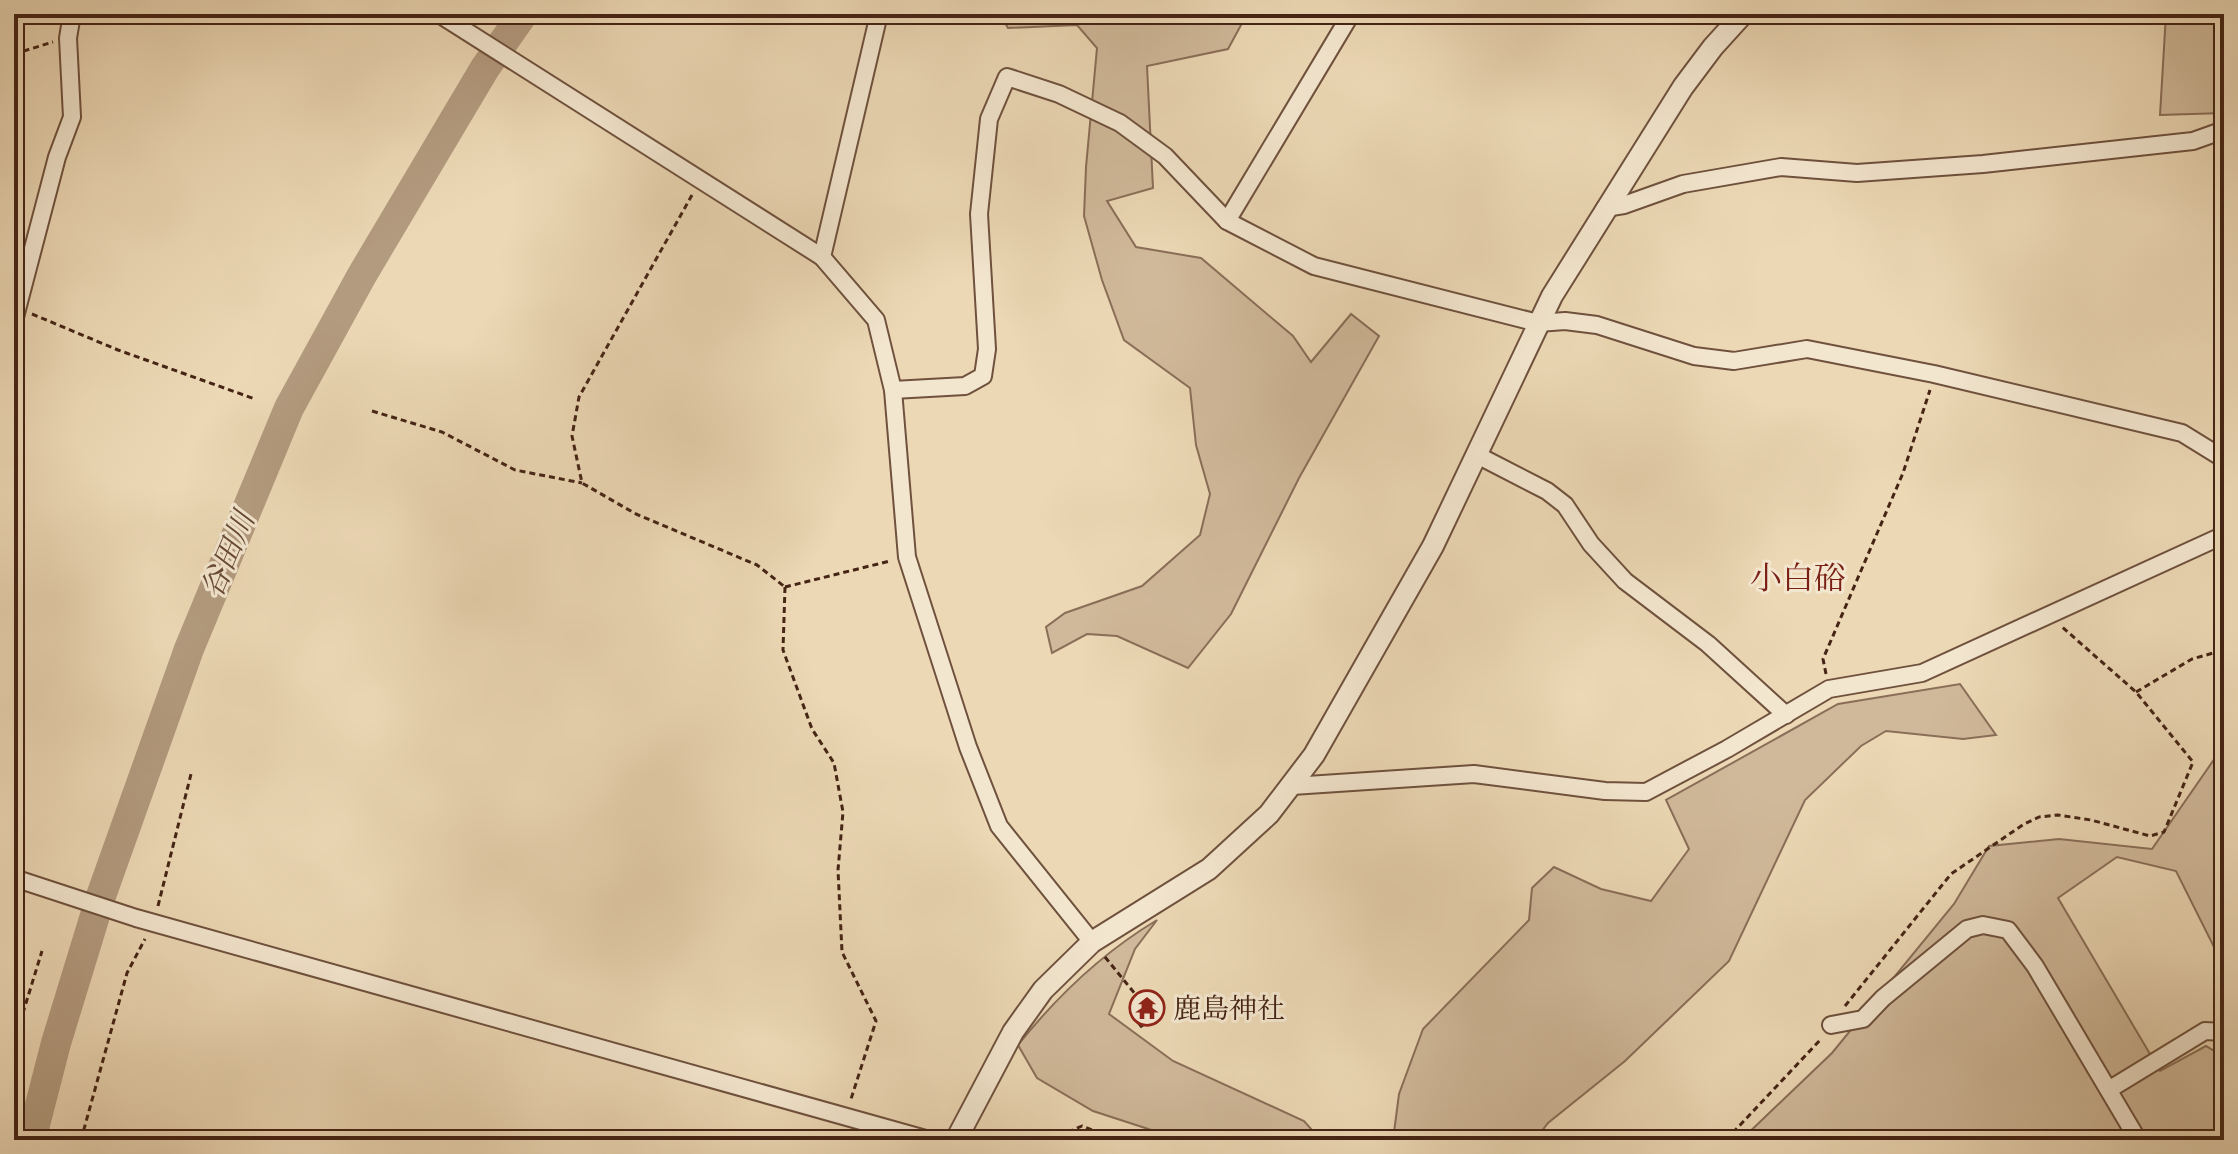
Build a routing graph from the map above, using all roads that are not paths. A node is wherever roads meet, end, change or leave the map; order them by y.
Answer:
1 (72, 14) edge
2 (439, 14) edge
3 (879, 14) edge
4 (1351, 14) edge
5 (1743, 14) edge
6 (2224, 130) edge
7 (1605, 208) junction
8 (1227, 221) junction
9 (822, 257) junction
10 (16, 314) edge
11 (1538, 323) junction
12 (893, 390) junction
13 (1477, 455) junction
14 (2224, 459) edge
15 (2224, 535) edge
16 (1786, 715) junction
17 (1292, 786) junction
18 (14, 878) edge
19 (1092, 942) junction
20 (1831, 1025) road end
21 (2224, 1032) edge
22 (2110, 1089) junction
23 (929, 1140) edge
24 (956, 1140) edge
25 (2138, 1140) edge

1 - 10 street
2 - 9 street
3 - 9 street
4 - 8 street
5 - 7 street
6 - 7 street
7 - 11 street
8 - 11 street
8 - 12 street
9 - 12 street
11 - 13 street
11 - 14 street
12 - 19 street
13 - 16 street
13 - 17 street
15 - 16 street
16 - 17 street
17 - 19 street
18 - 23 street
19 - 24 street
20 - 22 street
21 - 22 street
22 - 25 street

